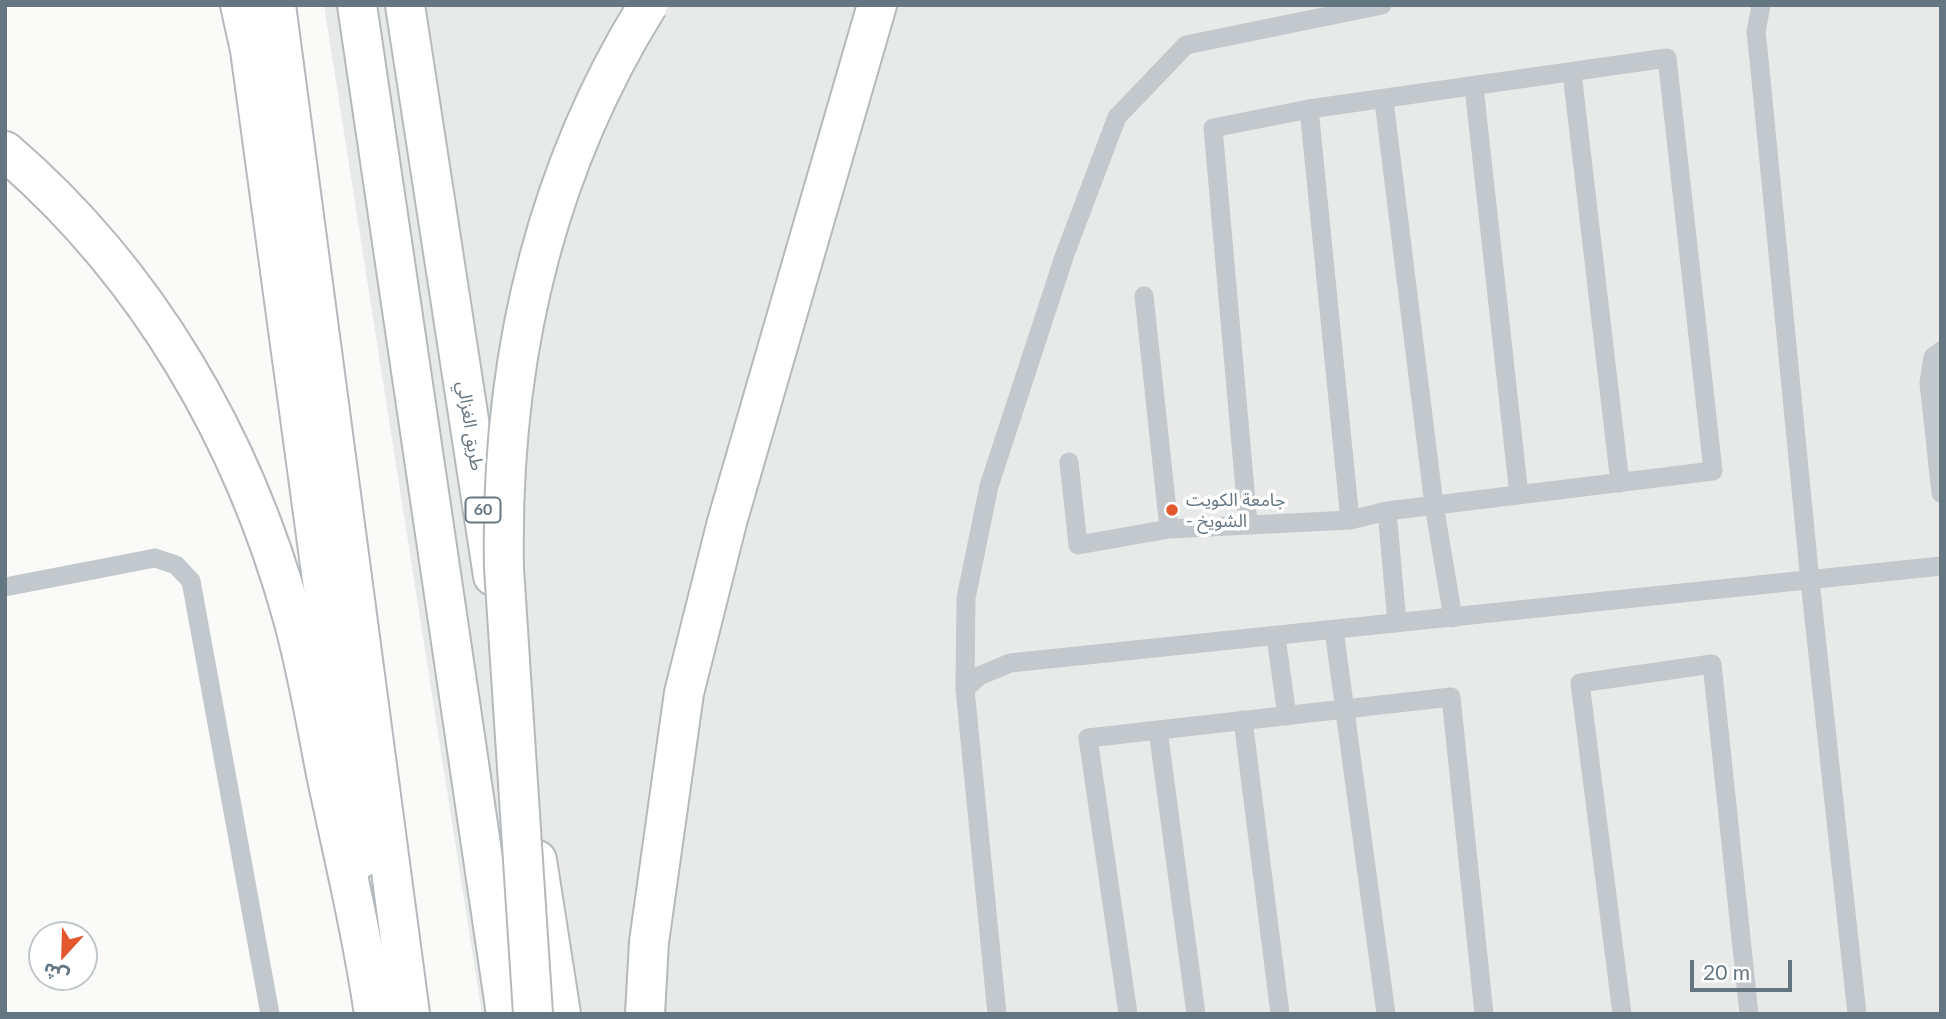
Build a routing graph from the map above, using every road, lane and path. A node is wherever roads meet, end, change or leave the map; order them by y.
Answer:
1 (240, 5) edge
2 (275, 5) edge
3 (358, 5) edge
4 (405, 5) edge
5 (648, 5) edge
6 (877, 5) edge
7 (1382, 5) edge
8 (1761, 5) edge
9 (1572, 73) junction
10 (1474, 87) junction
11 (1384, 101) junction
12 (1308, 109) junction
13 (5, 151) edge
14 (1144, 296) dead end
15 (1941, 351) edge
16 (1069, 461) dead end
17 (1620, 482) junction
18 (1941, 493) edge
19 (1519, 495) junction
20 (1434, 505) junction
21 (1387, 511) junction
22 (1350, 520) junction
23 (1248, 524) junction
24 (1169, 529) junction
25 (1941, 566) edge
26 (1810, 581) junction
27 (5, 587) edge
28 (1453, 618) junction
29 (1397, 623) junction
30 (1334, 630) junction
31 (1276, 638) junction
32 (965, 689) junction
33 (1345, 709) junction
34 (1287, 716) junction
35 (1243, 720) junction
36 (1157, 730) junction
37 (270, 1014) edge
38 (374, 1014) edge
39 (382, 1014) edge
40 (410, 1014) edge
41 (506, 1014) edge
42 (533, 1014) edge
43 (561, 1014) edge
44 (645, 1014) edge
45 (997, 1014) edge
46 (1128, 1014) edge
47 (1196, 1014) edge
48 (1280, 1014) edge
49 (1386, 1014) edge
50 (1484, 1014) edge
51 (1622, 1014) edge
52 (1749, 1014) edge
53 (1857, 1014) edge

1 - 39 main road
2 - 40 main road
3 - 41 main road
4 - 43 main road, طريق الغزالي / 60
5 - 42 main road, bridge
6 - 44 main road
7 - 32 lane
8 - 26 lane
9 - 10 lane
9 - 17 lane
9 - 17 lane
10 - 11 lane
10 - 19 lane
11 - 12 lane
11 - 20 lane
12 - 22 lane
12 - 23 lane
13 - 38 main road
14 - 24 lane
15 - 18 lane
16 - 24 lane
17 - 19 lane
19 - 20 lane
20 - 21 lane
20 - 28 lane
21 - 22 lane
21 - 29 lane
22 - 23 lane
23 - 24 lane
25 - 26 lane
26 - 28 lane
26 - 53 lane
27 - 37 lane
28 - 29 lane
29 - 30 lane
30 - 31 lane
30 - 33 lane
31 - 32 lane
31 - 34 lane
32 - 45 lane
33 - 34 lane
33 - 49 lane
33 - 50 lane
34 - 35 lane
35 - 36 lane
35 - 48 lane
36 - 46 lane
36 - 47 lane
51 - 52 lane

